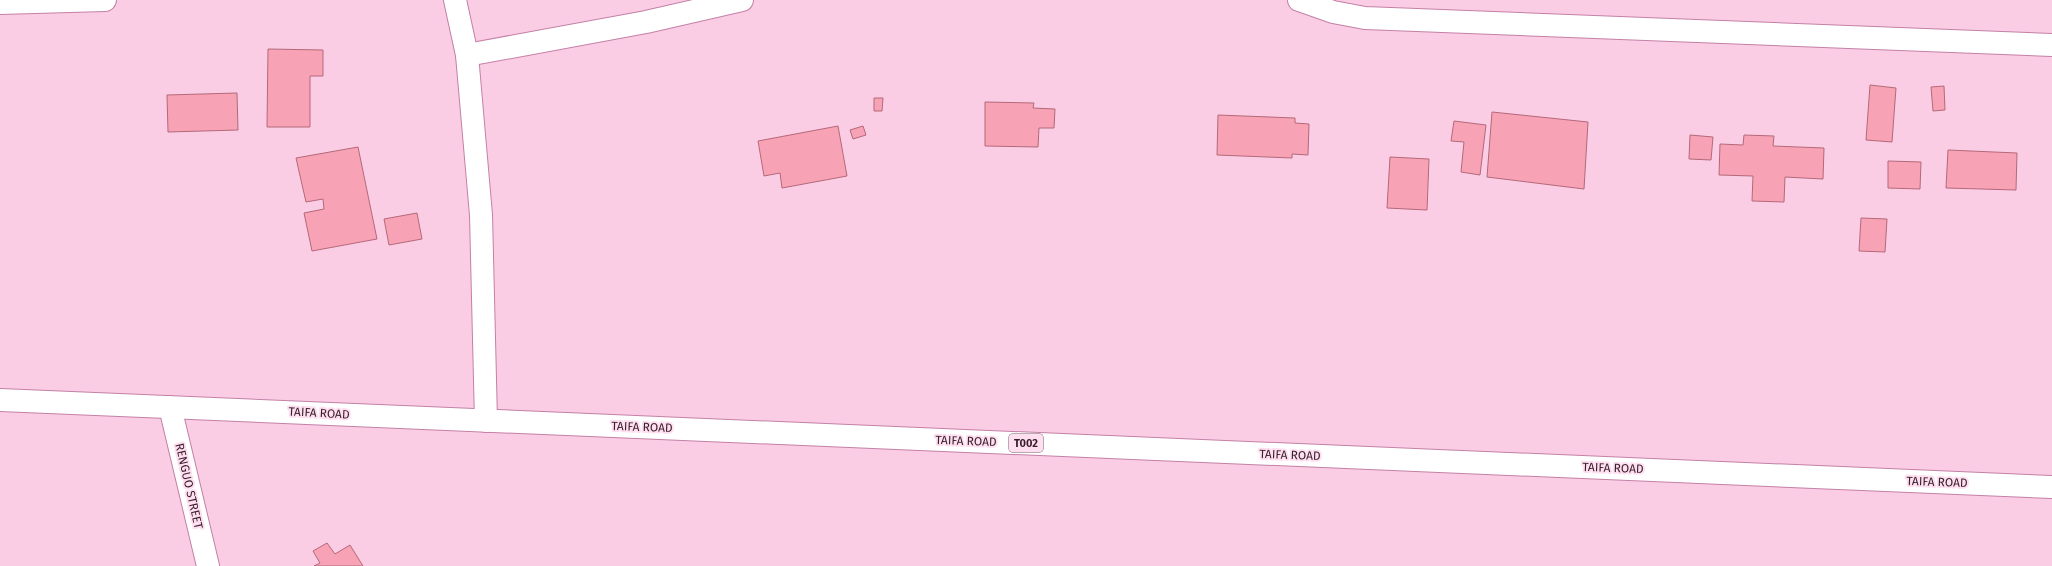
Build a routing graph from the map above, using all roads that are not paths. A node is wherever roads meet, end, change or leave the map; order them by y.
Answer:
1 (105, 0) edge
2 (456, 0) edge
3 (742, 0) edge
4 (1299, 0) edge
5 (0, 3) edge
6 (2052, 45) edge
7 (467, 55) junction
8 (0, 400) edge
9 (170, 407) junction
10 (486, 421) junction
11 (2052, 487) edge
12 (208, 566) edge

1 - 5 main road
2 - 7 main road
3 - 7 main road
4 - 6 main road
7 - 10 main road
8 - 9 main road, TAIFA ROAD / T002
9 - 10 main road, TAIFA ROAD / T002
9 - 12 main road, RENGUO STREET
10 - 11 main road, TAIFA ROAD / T002

